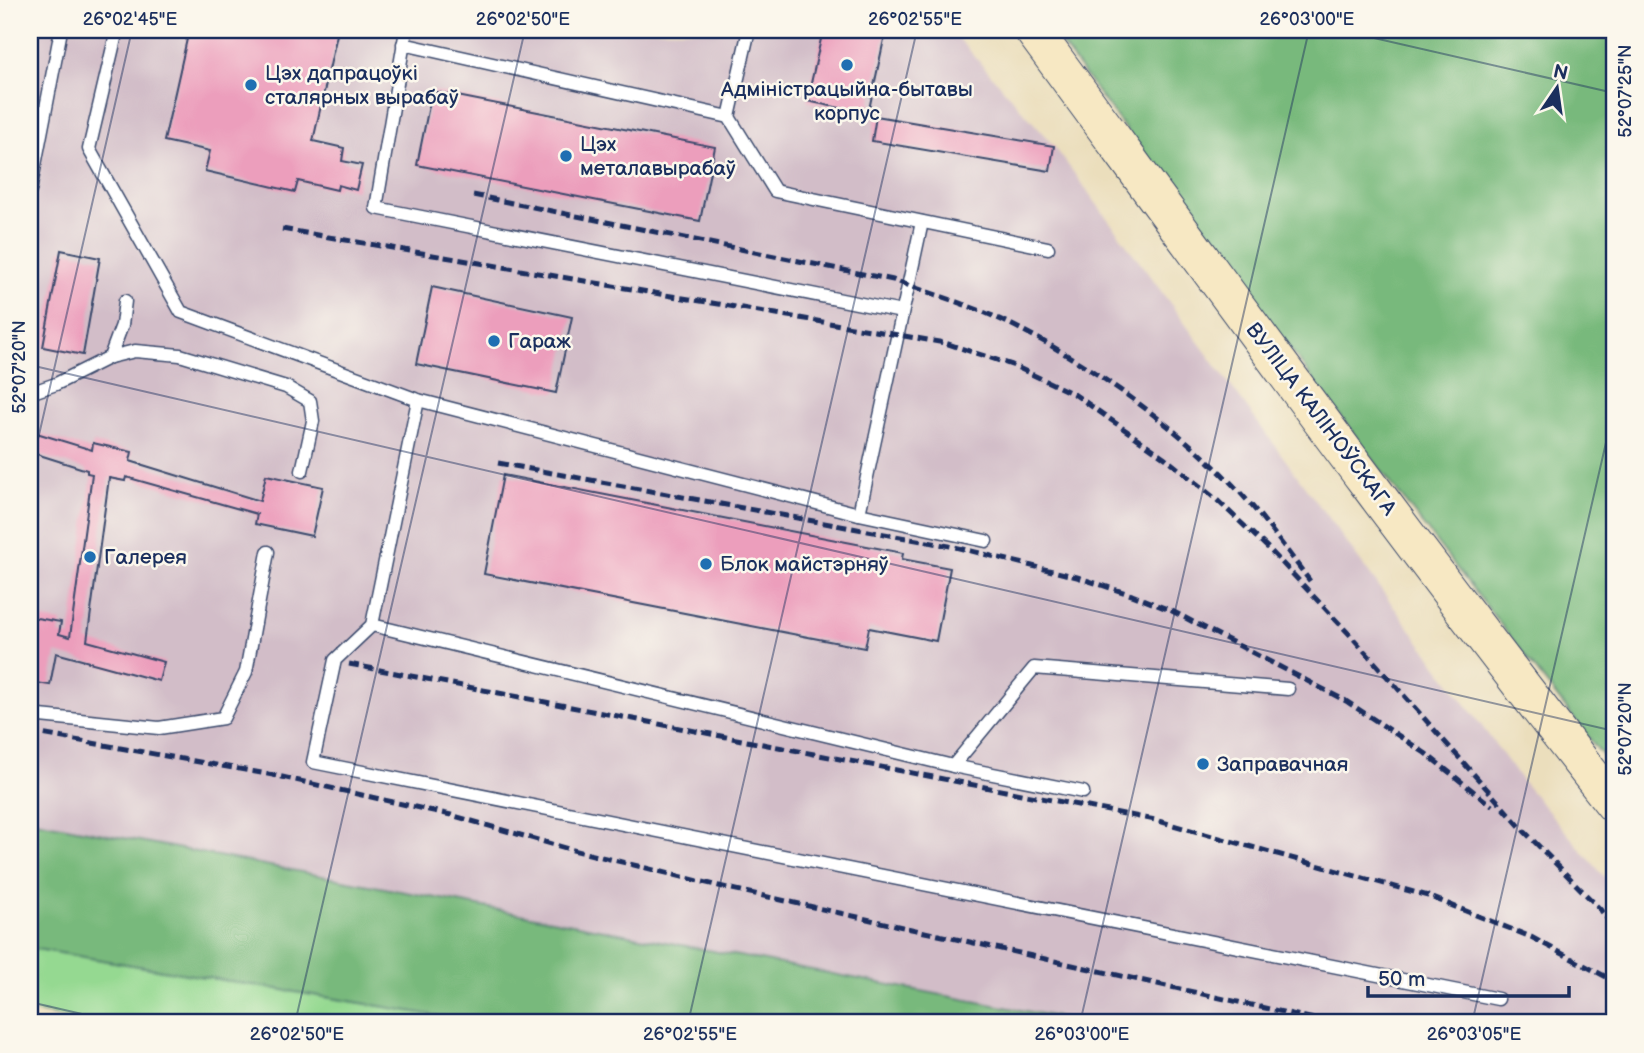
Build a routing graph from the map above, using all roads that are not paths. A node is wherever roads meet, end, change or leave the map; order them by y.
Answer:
1 (61, 30) edge
2 (117, 30) edge
3 (406, 30) edge
4 (749, 30) edge
5 (1033, 30) edge
6 (403, 44) junction
7 (30, 114) edge
8 (44, 116) junction
9 (729, 117) junction
10 (30, 191) edge
11 (922, 222) junction
12 (1048, 248) dead end
13 (125, 300) dead end
14 (902, 312) junction
15 (110, 357) junction
16 (30, 393) edge
17 (418, 400) junction
18 (302, 471) dead end
19 (859, 514) junction
20 (986, 541) dead end
21 (268, 552) dead end
22 (372, 625) junction
23 (1288, 689) dead end
24 (30, 715) edge
25 (953, 766) junction
26 (1083, 792) dead end
27 (1614, 804) edge
28 (1498, 999) dead end

1 - 8 lane
2 - 17 lane
3 - 6 lane
4 - 9 lane
5 - 27 street, ВУЛІЦА КАЛІНОЎСКАГА
6 - 9 lane
6 - 14 lane
7 - 8 lane
8 - 10 lane
9 - 11 lane
11 - 12 lane
11 - 14 lane
13 - 15 lane
14 - 19 lane
15 - 16 lane
15 - 18 lane
17 - 19 lane
17 - 22 lane
19 - 20 lane
21 - 24 lane
22 - 25 lane
22 - 28 lane
23 - 25 lane
25 - 26 lane

